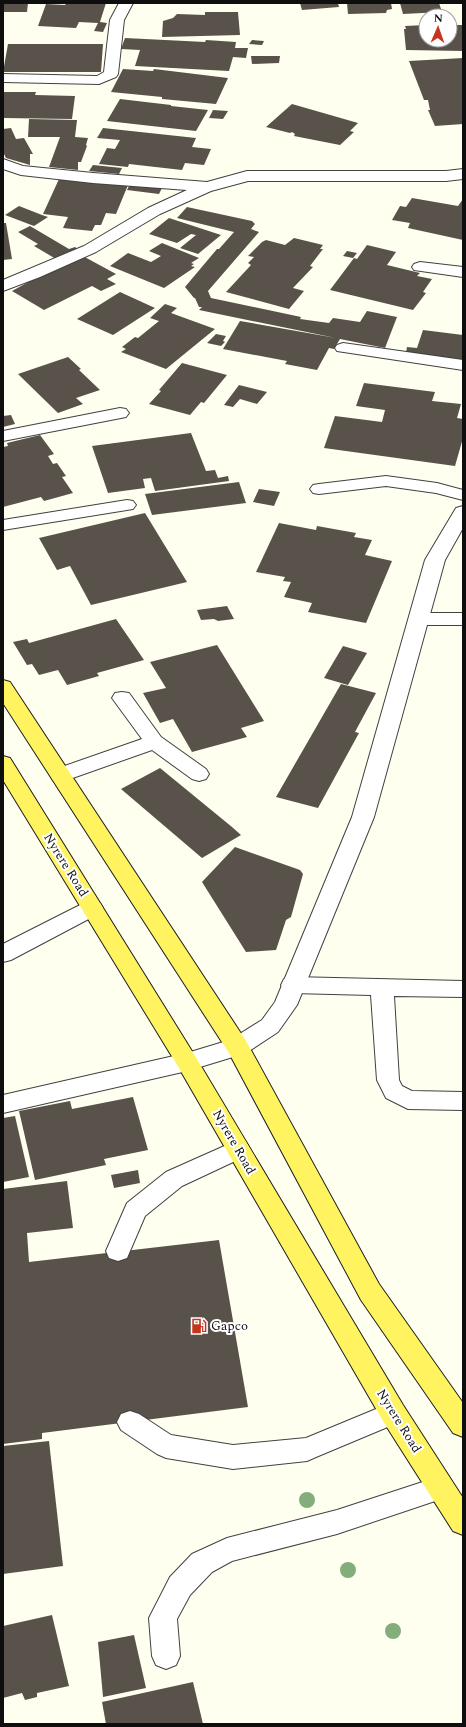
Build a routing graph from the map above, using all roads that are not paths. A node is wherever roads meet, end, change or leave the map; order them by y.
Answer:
1 (126, 3) edge
2 (3, 78) edge
3 (3, 164) edge
4 (463, 174) edge
5 (206, 187) junction
6 (420, 267) dead end
7 (463, 272) edge
8 (3, 286) edge
9 (343, 348) dead end
10 (463, 365) edge
11 (120, 413) dead end
12 (3, 436) edge
13 (319, 488) dead end
14 (463, 495) edge
15 (127, 505) dead end
16 (463, 512) edge
17 (3, 525) edge
18 (463, 618) edge
19 (418, 619) junction
20 (3, 687) edge
21 (122, 698) dead end
22 (154, 742) junction
23 (3, 763) edge
24 (199, 774) dead end
25 (60, 775) junction
26 (92, 908) junction
27 (3, 954) edge
28 (292, 985) junction
29 (382, 987) junction
30 (463, 989) edge
31 (243, 1057) junction
32 (187, 1062) junction
33 (463, 1101) edge
34 (3, 1104) edge
35 (238, 1149) junction
36 (118, 1251) dead end
37 (393, 1413) junction
38 (130, 1422) dead end
39 (463, 1425) edge
40 (441, 1488) junction
41 (463, 1522) edge
42 (166, 1656) dead end

1 - 2 street
3 - 5 street
4 - 5 street
5 - 8 street
6 - 7 lane
9 - 10 lane
11 - 12 street
13 - 14 lane
15 - 17 lane
16 - 19 street
18 - 19 lane
19 - 28 street
20 - 25 main road
21 - 22 lane
22 - 24 lane
22 - 25 lane
23 - 26 main road, Nyrere Road
25 - 31 main road
26 - 27 lane
26 - 32 main road, Nyrere Road
28 - 29 lane
28 - 31 street
29 - 30 lane
29 - 33 lane
31 - 32 street
31 - 39 main road
32 - 34 street
32 - 35 main road, Nyrere Road
35 - 36 lane
35 - 37 main road, Nyrere Road
37 - 38 lane
37 - 40 main road, Nyrere Road
40 - 41 main road, Nyrere Road
40 - 42 lane

